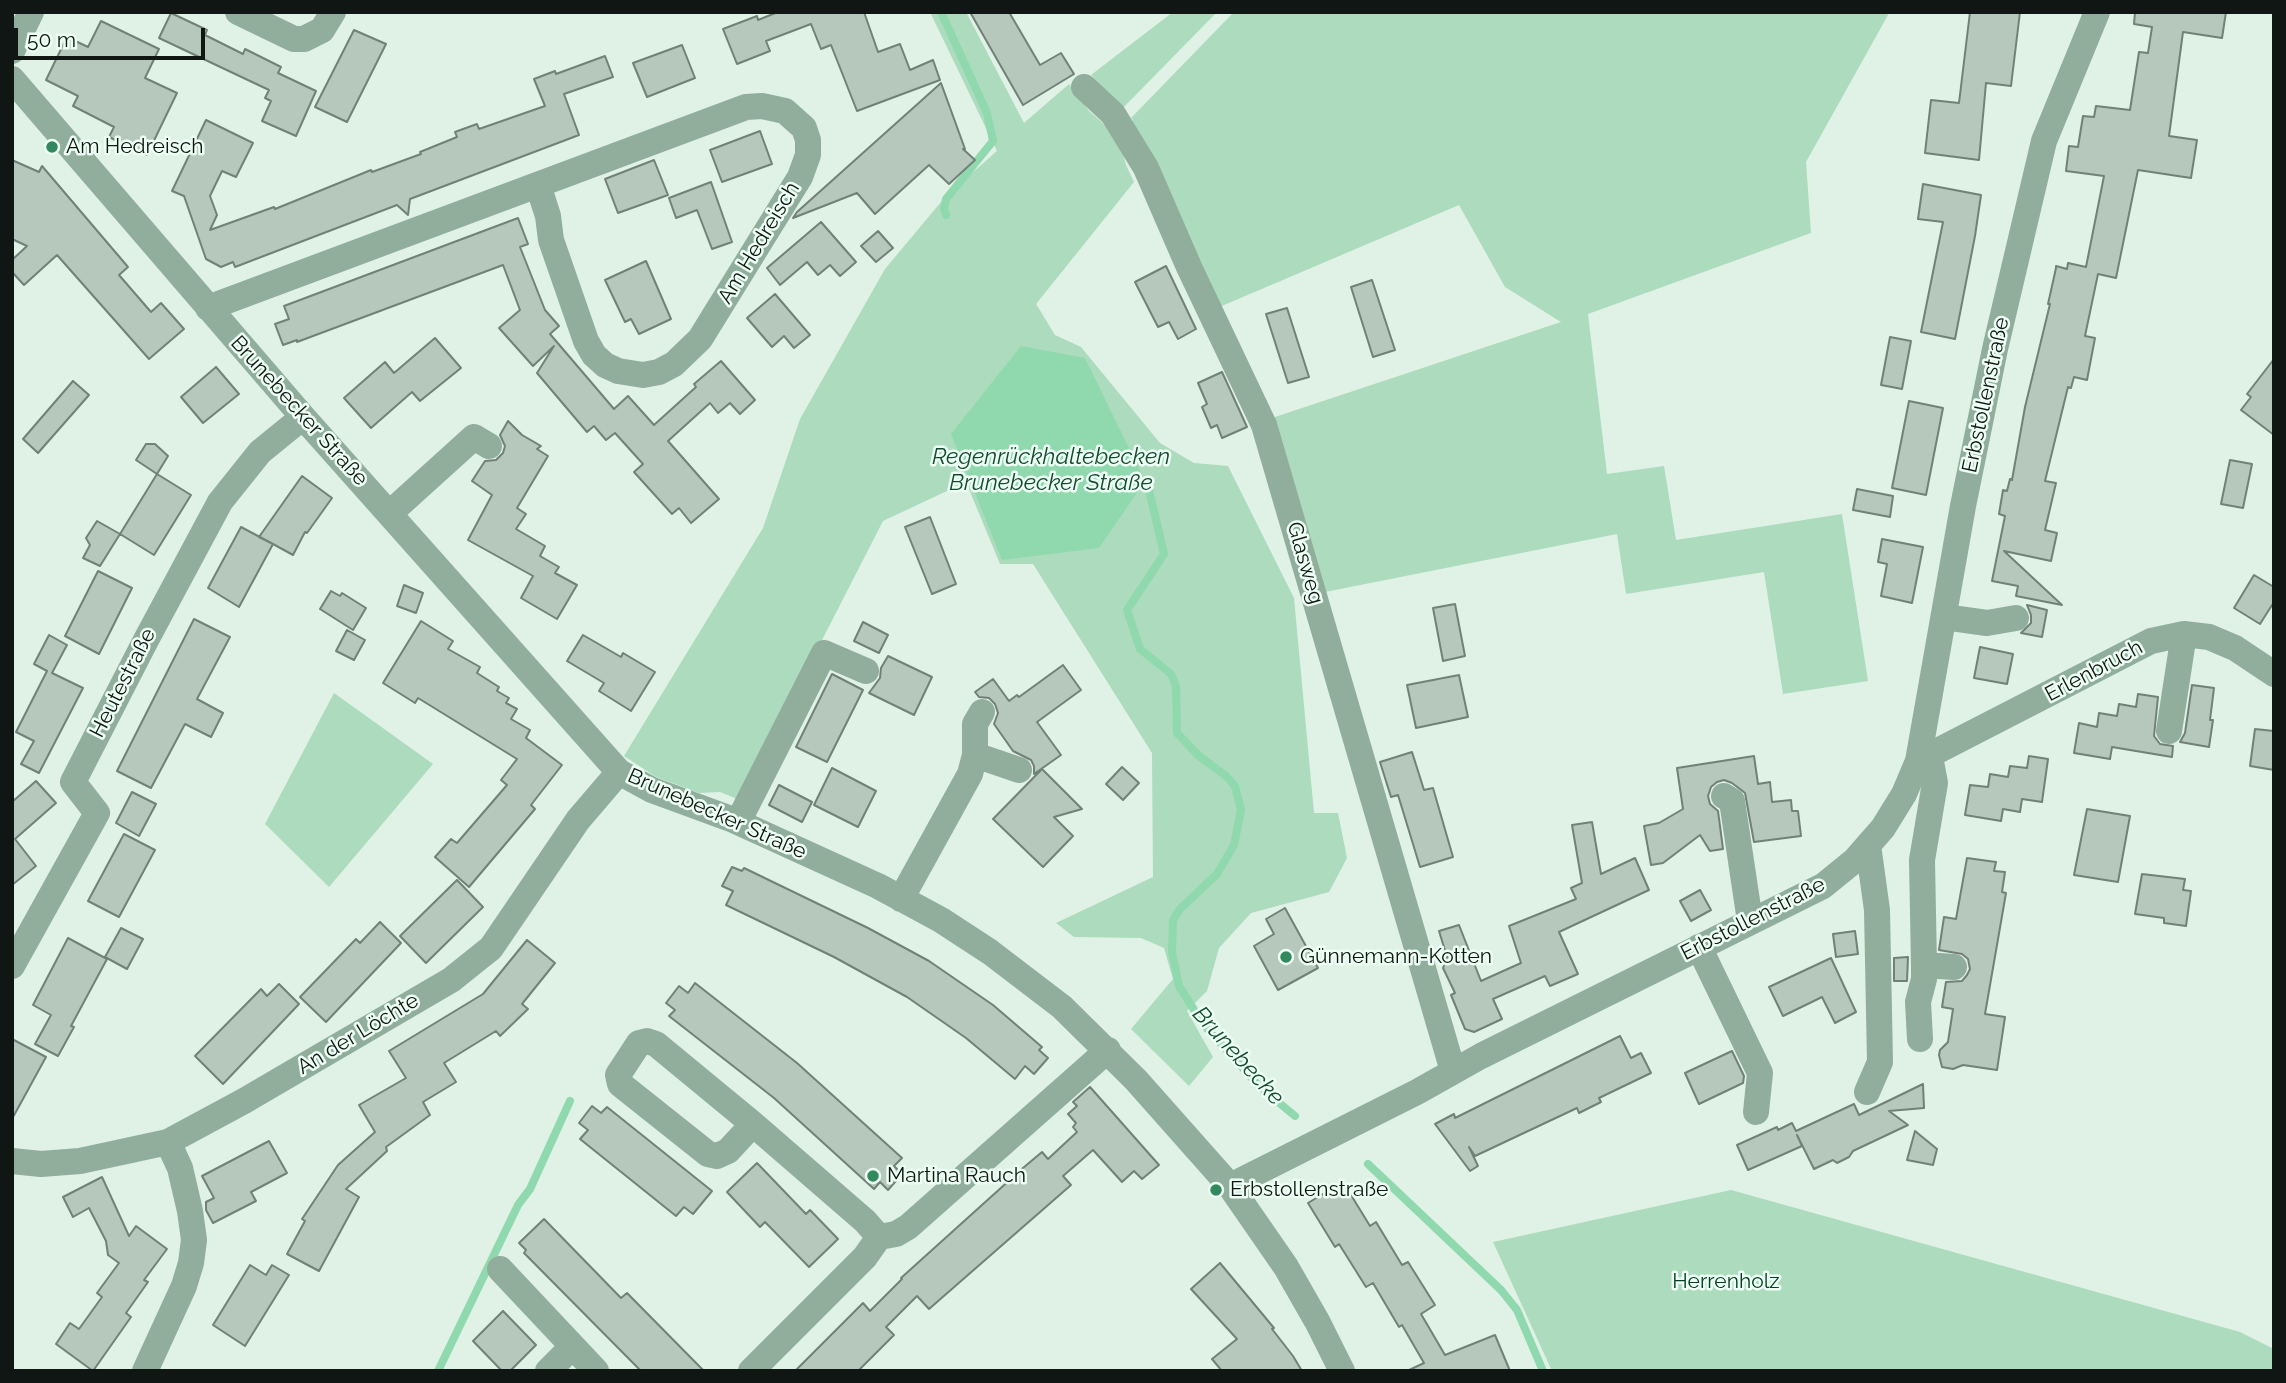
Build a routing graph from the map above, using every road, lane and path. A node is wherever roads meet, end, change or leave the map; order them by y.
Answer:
1 (31, 12) edge
2 (238, 12) edge
3 (333, 12) edge
4 (2097, 12) edge
5 (12, 51) edge
6 (12, 79) edge
7 (1084, 87) dead end
8 (538, 186) junction
9 (208, 308) junction
10 (303, 417) junction
11 (489, 446) dead end
12 (390, 513) junction
13 (1944, 617) junction
14 (2016, 618) dead end
15 (2184, 634) junction
16 (866, 671) dead end
17 (2274, 674) edge
18 (982, 712) dead end
19 (2169, 731) dead end
20 (975, 755) junction
21 (1924, 759) junction
22 (1019, 770) dead end
23 (620, 772) junction
24 (1724, 796) dead end
25 (738, 821) junction
26 (1868, 845) junction
27 (901, 899) junction
28 (1750, 921) junction
29 (1699, 947) junction
30 (1924, 965) junction
31 (12, 966) edge
32 (1954, 967) dead end
33 (1920, 1039) dead end
34 (1108, 1050) junction
35 (1453, 1071) junction
36 (1867, 1092) dead end
37 (1756, 1112) dead end
38 (753, 1124) junction
39 (168, 1143) junction
40 (12, 1161) edge
41 (1230, 1186) junction
42 (879, 1237) junction
43 (500, 1269) dead end
44 (572, 1347) junction
45 (145, 1371) edge
46 (548, 1371) edge
47 (596, 1371) edge
48 (751, 1371) edge
49 (1342, 1371) edge

1 - 5 street
2 - 3 street
4 - 13 street, Erbstollenstraße
6 - 9 street, Brunebecker Straße
7 - 35 street, Glasweg
8 - 8 street, Am Hedreisch
8 - 9 street, Am Hedreisch
9 - 10 street, Brunebecker Straße
10 - 12 street, Brunebecker Straße
10 - 31 street, Heutestraße
11 - 12 street
12 - 23 street, Brunebecker Straße
13 - 14 street
13 - 21 street, Erbstollenstraße
15 - 17 street, Erlenbruch
15 - 19 street
15 - 21 street, Erlenbruch
16 - 25 street
18 - 20 street
20 - 22 street
20 - 27 street
21 - 26 street, Erbstollenstraße
21 - 30 street
23 - 25 street, Brunebecker Straße
23 - 39 street, An der Löchte
24 - 28 street
25 - 27 street, Brunebecker Straße
26 - 28 street, Erbstollenstraße
26 - 36 street
27 - 34 street, Brunebecker Straße
28 - 29 street, Erbstollenstraße
29 - 35 street, Erbstollenstraße
29 - 37 street
30 - 32 street
30 - 33 street
34 - 41 street, Brunebecker Straße
34 - 42 street
35 - 41 street, Erbstollenstraße
38 - 38 street
38 - 42 street
39 - 40 street, An der Löchte
39 - 45 street
41 - 49 street, Brunebecker Straße
42 - 48 street
43 - 44 street
44 - 46 street
44 - 47 street

